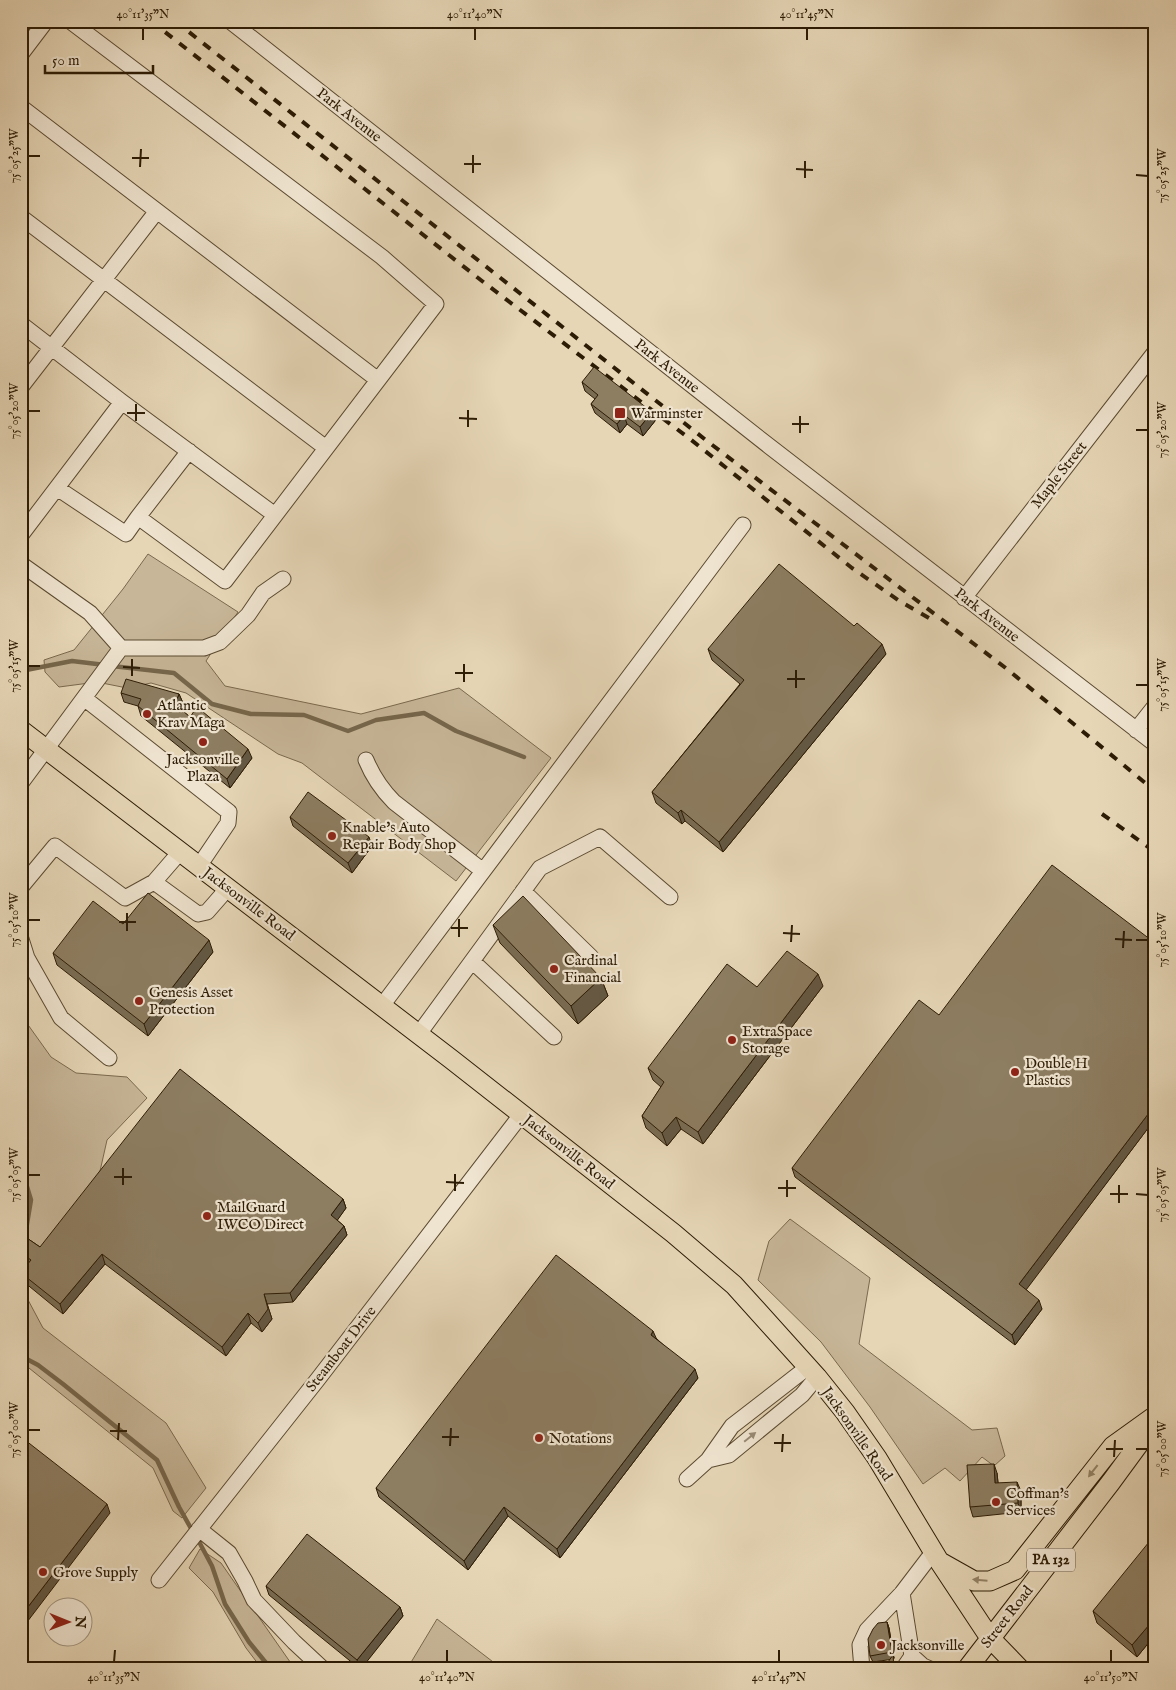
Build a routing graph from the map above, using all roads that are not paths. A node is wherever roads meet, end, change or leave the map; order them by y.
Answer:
1 (46, 21) edge
2 (70, 21) edge
3 (230, 21) edge
4 (21, 54) edge
5 (21, 107) edge
6 (157, 211) junction
7 (21, 217) edge
8 (104, 280) junction
9 (21, 324) edge
10 (52, 348) junction
11 (1155, 352) edge
12 (378, 380) junction
13 (21, 388) edge
14 (122, 402) junction
15 (326, 448) junction
16 (189, 451) junction
17 (58, 488) junction
18 (275, 515) junction
19 (138, 517) junction
20 (743, 525) dead end
21 (21, 535) edge
22 (21, 564) edge
23 (283, 579) dead end
24 (964, 598) junction
25 (121, 648) junction
26 (84, 698) junction
27 (1155, 706) edge
28 (21, 730) edge
29 (1136, 730) junction
30 (1155, 744) edge
31 (45, 750) junction
32 (366, 760) dead end
33 (21, 783) edge
34 (180, 852) junction
35 (199, 866) junction
36 (483, 871) junction
37 (154, 882) junction
38 (21, 887) edge
39 (228, 888) junction
40 (522, 891) junction
41 (670, 897) dead end
42 (21, 939) edge
43 (591, 957) dead end
44 (472, 961) junction
45 (381, 1007) junction
46 (418, 1035) junction
47 (554, 1037) dead end
48 (110, 1058) dead end
49 (521, 1115) junction
50 (812, 1372) junction
51 (1155, 1416) edge
52 (1155, 1422) edge
53 (708, 1460) junction
54 (687, 1479) dead end
55 (199, 1530) junction
56 (936, 1556) junction
57 (159, 1580) dead end
58 (902, 1592) junction
59 (990, 1638) junction
60 (912, 1656) junction
61 (323, 1669) edge
62 (862, 1669) edge
63 (903, 1669) edge
64 (930, 1669) edge
65 (967, 1669) edge
66 (1020, 1669) edge

1 - 4 street
2 - 12 street
3 - 24 street, Park Avenue
5 - 6 street
6 - 8 street
6 - 12 street
7 - 8 street
8 - 10 street
8 - 15 street
9 - 10 street
10 - 13 street
10 - 14 street
11 - 24 street, Maple Street
12 - 15 street
14 - 16 street
14 - 17 street
15 - 18 street
16 - 18 street
16 - 19 street
17 - 19 street
17 - 21 street
18 - 19 street
20 - 36 street
22 - 25 street
23 - 25 street
24 - 29 street, Park Avenue
25 - 26 street
26 - 31 street
26 - 35 street
27 - 29 street
28 - 31 main road, Jacksonville Road
29 - 30 street, Park Avenue
31 - 33 street
31 - 34 main road, Jacksonville Road
32 - 36 street
34 - 35 main road, Jacksonville Road
34 - 37 street
35 - 39 main road, Jacksonville Road
36 - 45 street
37 - 38 street
37 - 39 street
39 - 45 main road, Jacksonville Road
40 - 41 street
40 - 43 street
40 - 44 street
42 - 48 street
44 - 46 street
44 - 47 street
45 - 46 main road, Jacksonville Road
46 - 49 main road, Jacksonville Road
49 - 50 main road, Jacksonville Road
49 - 55 street, Steamboat Drive
50 - 53 street
53 -> 50 street
50 - 56 main road, Jacksonville Road
51 -> 56 main road
52 - 59 main road, Street Road / PA 132
53 - 54 street
55 - 57 street, Steamboat Drive
55 - 61 street
56 - 58 street
56 - 59 main road, Jacksonville Road
58 - 60 street
58 - 62 street
59 - 65 main road, Street Road / PA 132
59 - 66 main road, Jacksonville Road
60 - 63 street
60 - 64 street

